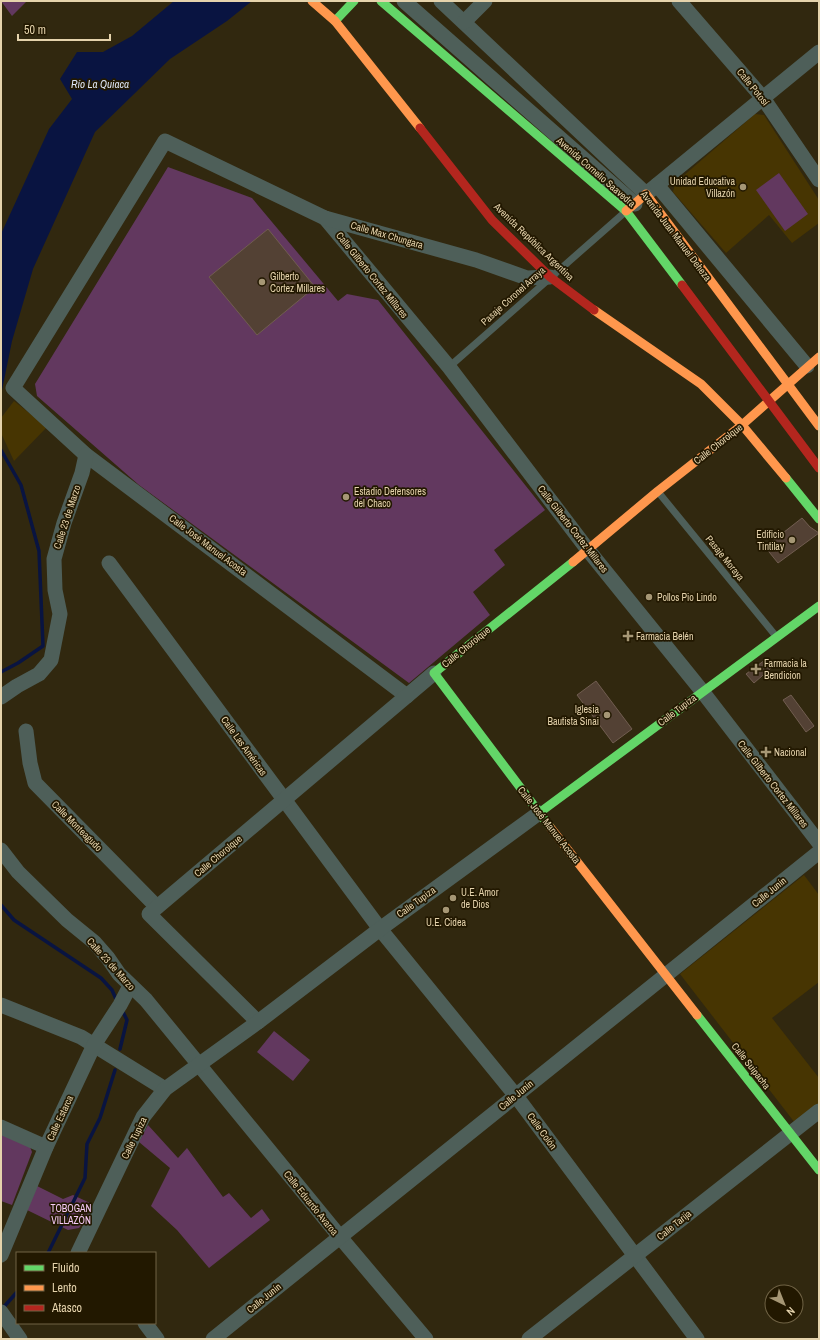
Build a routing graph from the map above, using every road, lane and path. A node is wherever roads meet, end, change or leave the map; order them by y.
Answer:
1 (312, 1) edge
2 (354, 1) edge
3 (381, 1) edge
4 (404, 1) edge
5 (441, 1) edge
6 (485, 1) edge
7 (679, 1) edge
8 (335, 21) junction
9 (464, 22) junction
10 (819, 52) edge
11 (763, 98) junction
12 (819, 180) edge
13 (652, 190) junction
14 (630, 208) junction
15 (325, 218) junction
16 (550, 277) junction
17 (813, 362) edge
18 (449, 367) junction
19 (786, 384) junction
20 (14, 388) joint
21 (770, 402) junction
22 (742, 425) junction
23 (819, 426) edge
24 (86, 454) junction
25 (819, 468) edge
26 (658, 491) junction
27 (819, 519) edge
28 (588, 550) junction
29 (109, 563) dead end
30 (819, 606) edge
31 (777, 637) junction
32 (434, 673) junction
33 (702, 691) junction
34 (408, 696) junction
35 (1, 697) edge
36 (26, 731) dead end
37 (284, 800) junction
38 (539, 813) junction
39 (819, 843) edge
40 (1, 850) edge
41 (819, 852) edge
42 (153, 911) junction
43 (380, 929) junction
44 (665, 976) junction
45 (130, 986) junction
46 (1, 1005) edge
47 (258, 1022) junction
48 (94, 1045) junction
49 (199, 1066) junction
50 (165, 1089) junction
51 (516, 1096) junction
52 (819, 1111) edge
53 (1, 1127) edge
54 (790, 1133) junction
55 (46, 1147) junction
56 (819, 1170) edge
57 (340, 1237) junction
58 (2, 1249) edge
59 (84, 1250) edge
60 (635, 1257) junction
61 (1, 1312) edge
62 (145, 1324) edge
63 (14, 1333) edge
64 (157, 1339) edge
65 (213, 1339) edge
66 (426, 1339) edge
67 (529, 1339) edge
68 (697, 1339) edge

1 - 8 main road, Avenida República Argentina
2 - 8 main road
3 - 14 main road, Avenida Cornelio Saavedra
4 - 14 street
5 - 9 street, Avenida Juan Manuel Deheza
6 - 9 street
7 - 11 street, Calle Potosí
8 - 16 main road, Avenida República Argentina
9 - 13 street, Avenida Juan Manuel Deheza
10 - 11 street
11 - 12 street, Calle Potosí
11 - 13 street
13 - 14 main road, Pasaje Coronel Arraya
13 - 17 street, Avenida Juan Manuel Deheza
13 - 19 main road, Avenida Juan Manuel Deheza
14 - 16 lane, Pasaje Coronel Arraya
14 - 21 main road, Avenida Cornelio Saavedra
15 - 16 street, Calle Max Chungara
15 - 18 street, Calle Gilberto Cortez Millares
15 - 20 street, Calle Max Chungara
16 - 18 lane, Pasaje Coronel Arraya
16 - 22 main road, Avenida República Argentina
17 - 19 main road, Calle Chorolque
18 - 28 street, Calle Gilberto Cortez Millares
19 - 21 main road, Calle Chorolque
19 - 23 main road, Avenida Juan Manuel Deheza
20 - 24 street, Calle José Manuel Acosta
21 - 22 main road, Calle Chorolque
21 - 25 main road, Avenida Cornelio Saavedra
22 - 26 main road, Calle Chorolque
22 - 27 main road, Avenida República Argentina
24 - 34 street, Calle José Manuel Acosta
24 - 35 street, Calle 23 de Marzo
26 - 28 main road, Calle Chorolque
26 - 31 lane, Pasaje Moraya
28 - 32 main road, Calle Chorolque
28 - 33 street, Calle Gilberto Cortez Millares
29 - 37 street, Calle Las Américas
30 - 31 main road, Calle Tupiza
31 - 33 main road, Calle Tupiza
32 - 34 street, Calle Chorolque
32 - 38 main road, Calle José Manuel Acosta
33 - 38 main road, Calle Tupiza
33 - 39 street, Calle Gilberto Cortez Millares
34 - 37 street, Calle Chorolque
36 - 42 street, Calle Monteagudo
37 - 42 street, Calle Chorolque
37 - 43 street, Calle Las Américas
38 - 43 street, Calle Tupiza
38 - 44 main road, Calle José Manuel Acosta
40 - 45 street, Calle 23 de Marzo
41 - 44 street, Calle Junín
42 - 47 street, Calle Monteagudo
43 - 47 street, Calle Tupiza
43 - 51 street, Calle Colón
44 - 51 street, Calle Junín
44 - 54 main road, Calle Suipacha
45 - 48 street, Calle Estarca
45 - 49 street, Calle 23 de Marzo
46 - 48 street
47 - 49 street, Calle Tupiza
48 - 50 street
48 - 55 street, Calle Estarca
49 - 50 street, Calle Tupiza
49 - 57 street, Calle Eduardo Avaroa
50 - 59 street, Calle Tupiza
51 - 57 street, Calle Junín
51 - 60 street, Calle Colón
52 - 54 street, Calle Tarija
53 - 55 street
54 - 56 main road, Calle Suipacha
54 - 60 street, Calle Tarija
55 - 58 street, Calle Estarca
57 - 65 street, Calle Junín
57 - 66 street, Calle Eduardo Avaroa
60 - 67 street, Calle Tarija
60 - 68 street, Calle Colón
61 - 63 street
62 - 64 street

